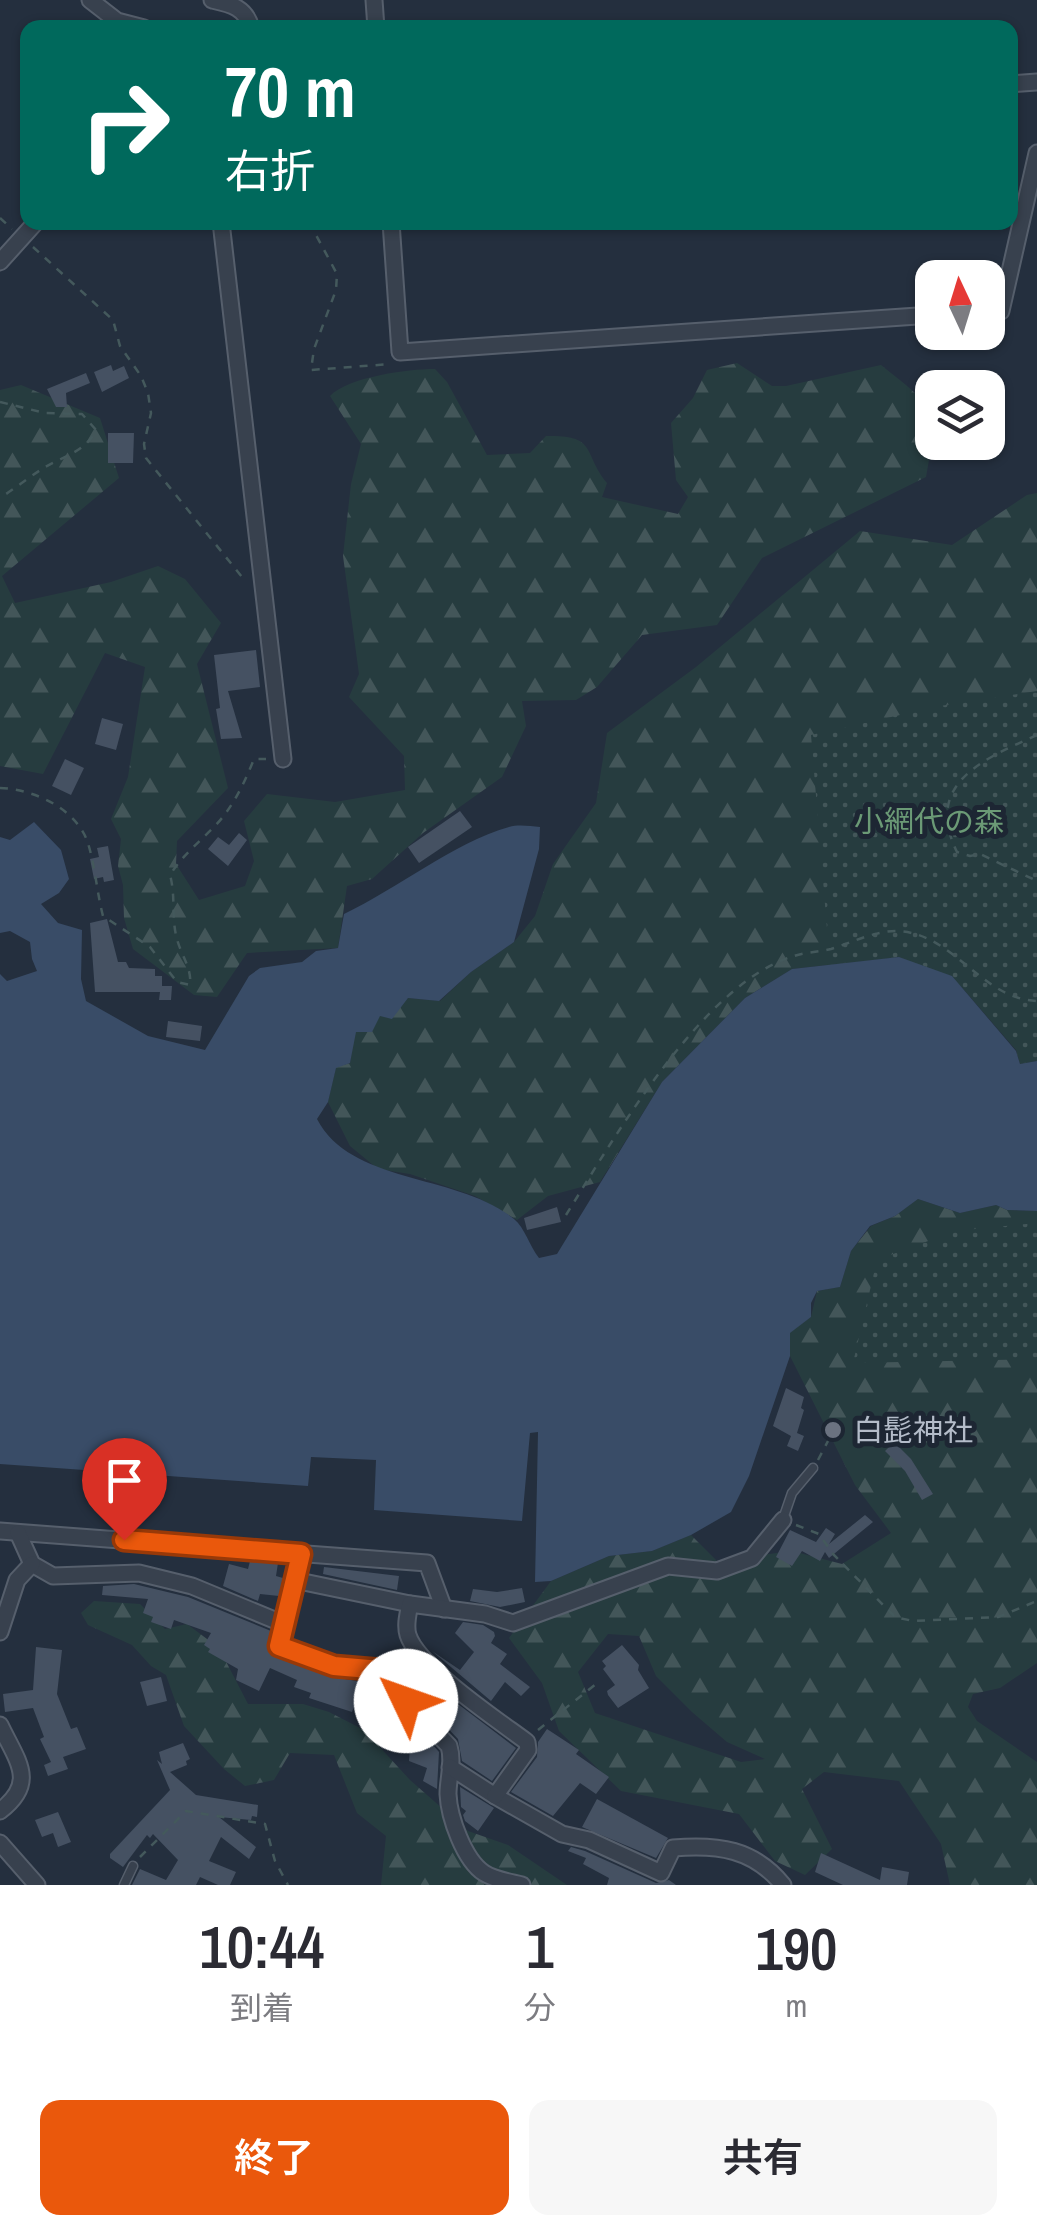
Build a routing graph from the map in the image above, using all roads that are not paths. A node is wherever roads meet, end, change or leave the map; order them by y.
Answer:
1 (90, 0) edge
2 (212, 0) edge
3 (252, 16) edge
4 (117, 20) edge
5 (1037, 154) edge
6 (29, 230) edge
7 (222, 230) edge
8 (391, 230) edge
9 (0, 262) edge
10 (1005, 294) edge
11 (915, 317) edge
12 (283, 759) road end
13 (813, 1468) road end
14 (783, 1520) joint
15 (0, 1531) edge
16 (18, 1533) junction
17 (301, 1554) junction
18 (32, 1564) junction
19 (294, 1580) junction
20 (410, 1604) junction
21 (444, 1609) junction
22 (284, 1624) junction
23 (0, 1632) edge
24 (0, 1725) edge
25 (450, 1767) junction
26 (495, 1796) junction
27 (8, 1798) edge
28 (0, 1811) edge
29 (0, 1843) edge
30 (133, 1866) road end
31 (37, 1885) edge
32 (124, 1885) edge
33 (522, 1885) edge
34 (783, 1885) edge

1 - 4 street
2 - 3 street
5 - 10 street
6 - 9 street
7 - 12 street
8 - 11 street
13 - 14 lane
14 - 21 street
15 - 16 street
16 - 17 street
16 - 18 street
17 - 19 street
17 - 21 street
18 - 22 street
18 - 23 street
19 - 20 street
19 - 22 street
20 - 21 street
20 - 26 street
22 - 25 street
24 - 27 street
25 - 26 street
25 - 33 street
26 - 34 street
27 - 28 street
29 - 31 street
30 - 32 lane

